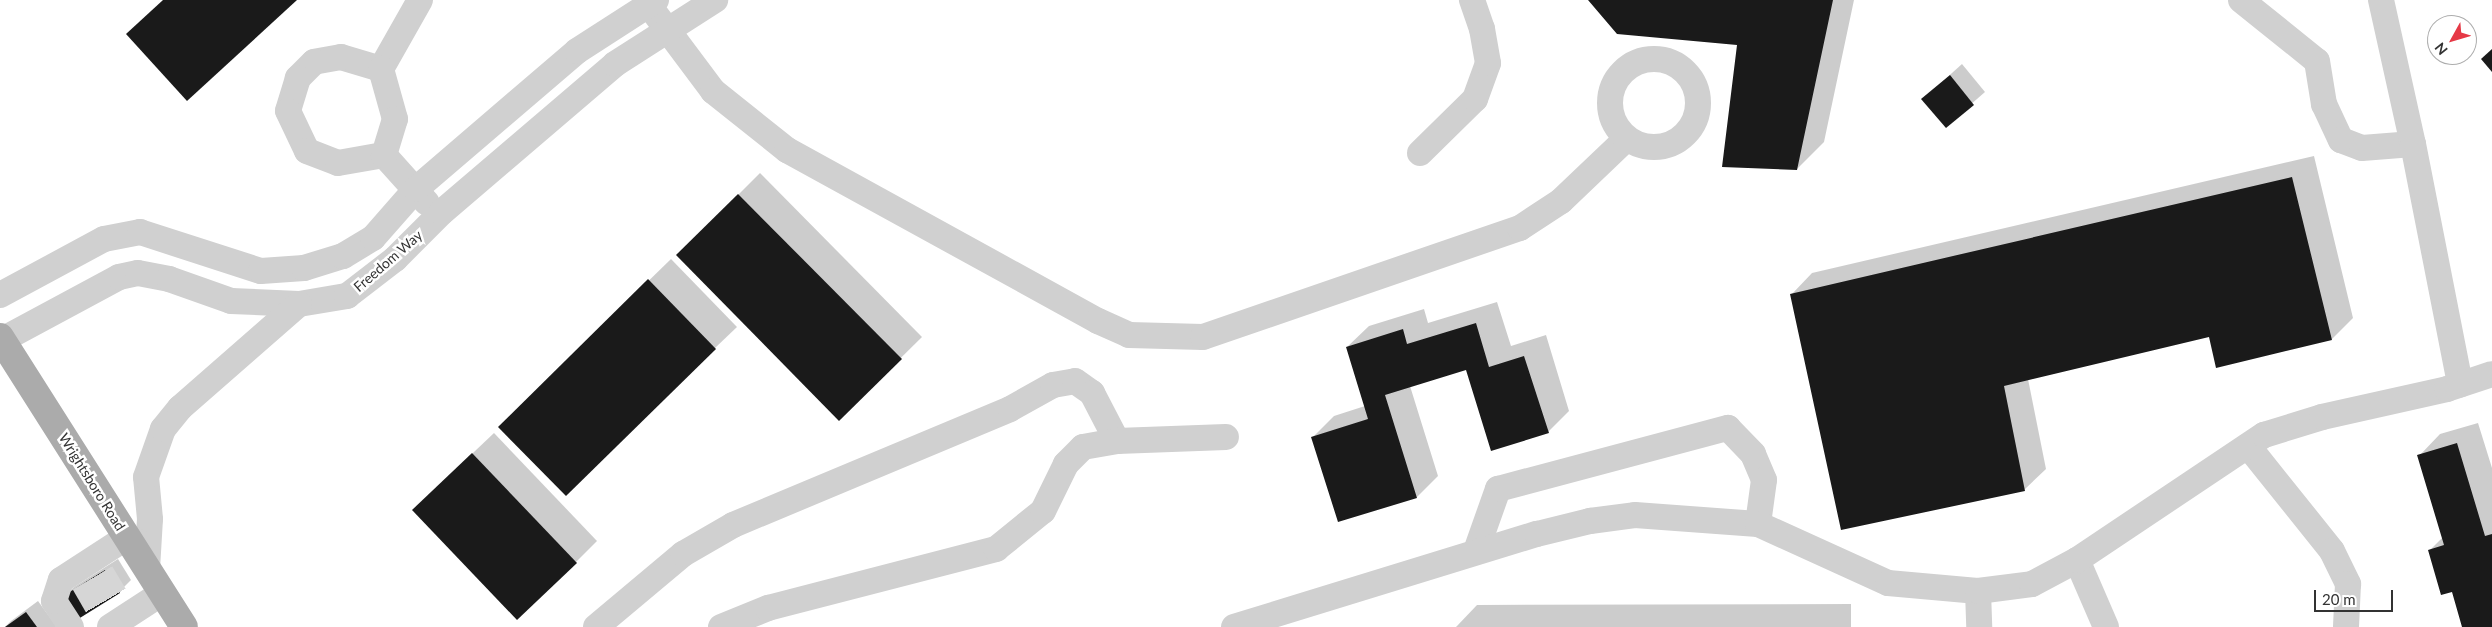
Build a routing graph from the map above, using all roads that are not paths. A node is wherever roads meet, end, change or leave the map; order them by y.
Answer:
1 (420, 0) edge
2 (715, 0) edge
3 (1472, 0) edge
4 (2241, 0) edge
5 (2381, 0) edge
6 (650, 1) edge
7 (666, 30) junction
8 (381, 69) junction
9 (1626, 138) dead end
10 (2413, 144) junction
11 (1420, 153) dead end
12 (384, 155) junction
13 (416, 189) junction
14 (438, 216) junction
15 (0, 295) edge
16 (299, 304) junction
17 (1, 339) edge
18 (2492, 374) edge
19 (2460, 384) junction
20 (1226, 437) dead end
21 (1117, 440) junction
22 (2248, 446) junction
23 (1758, 524) junction
24 (127, 537) junction
25 (1476, 551) junction
26 (2077, 560) junction
27 (147, 569) junction
28 (1978, 591) junction
29 (162, 593) junction
30 (112, 614) edge
31 (738, 624) edge
32 (71, 627) edge
33 (184, 627) edge
34 (596, 627) edge
35 (1234, 627) edge
36 (1979, 627) edge
37 (2106, 627) edge
38 (2346, 627) edge

1 - 8 street
2 - 7 street, Freedom Way
3 - 11 street
4 - 10 street
5 - 10 street
6 - 7 street
6 - 13 street, Freedom Way
7 - 9 street
7 - 14 street, Freedom Way
8 - 12 street
8 - 12 street
10 - 19 street
12 - 13 street
13 - 14 street
13 - 15 street, Freedom Way
14 - 16 street, Freedom Way
16 - 17 street, Freedom Way
16 - 27 street
17 - 24 main road, Wrightsboro Road
18 - 19 street
19 - 22 street
20 - 21 street
21 - 31 street
21 - 34 street
22 - 26 street
22 - 38 street
23 - 25 street
23 - 25 street
23 - 28 street
24 - 27 main road, Wrightsboro Road
24 - 32 street
25 - 35 street
26 - 28 street
26 - 37 street
27 - 29 main road, Wrightsboro Road
28 - 36 street
29 - 30 street
29 - 33 main road, Wrightsboro Road

